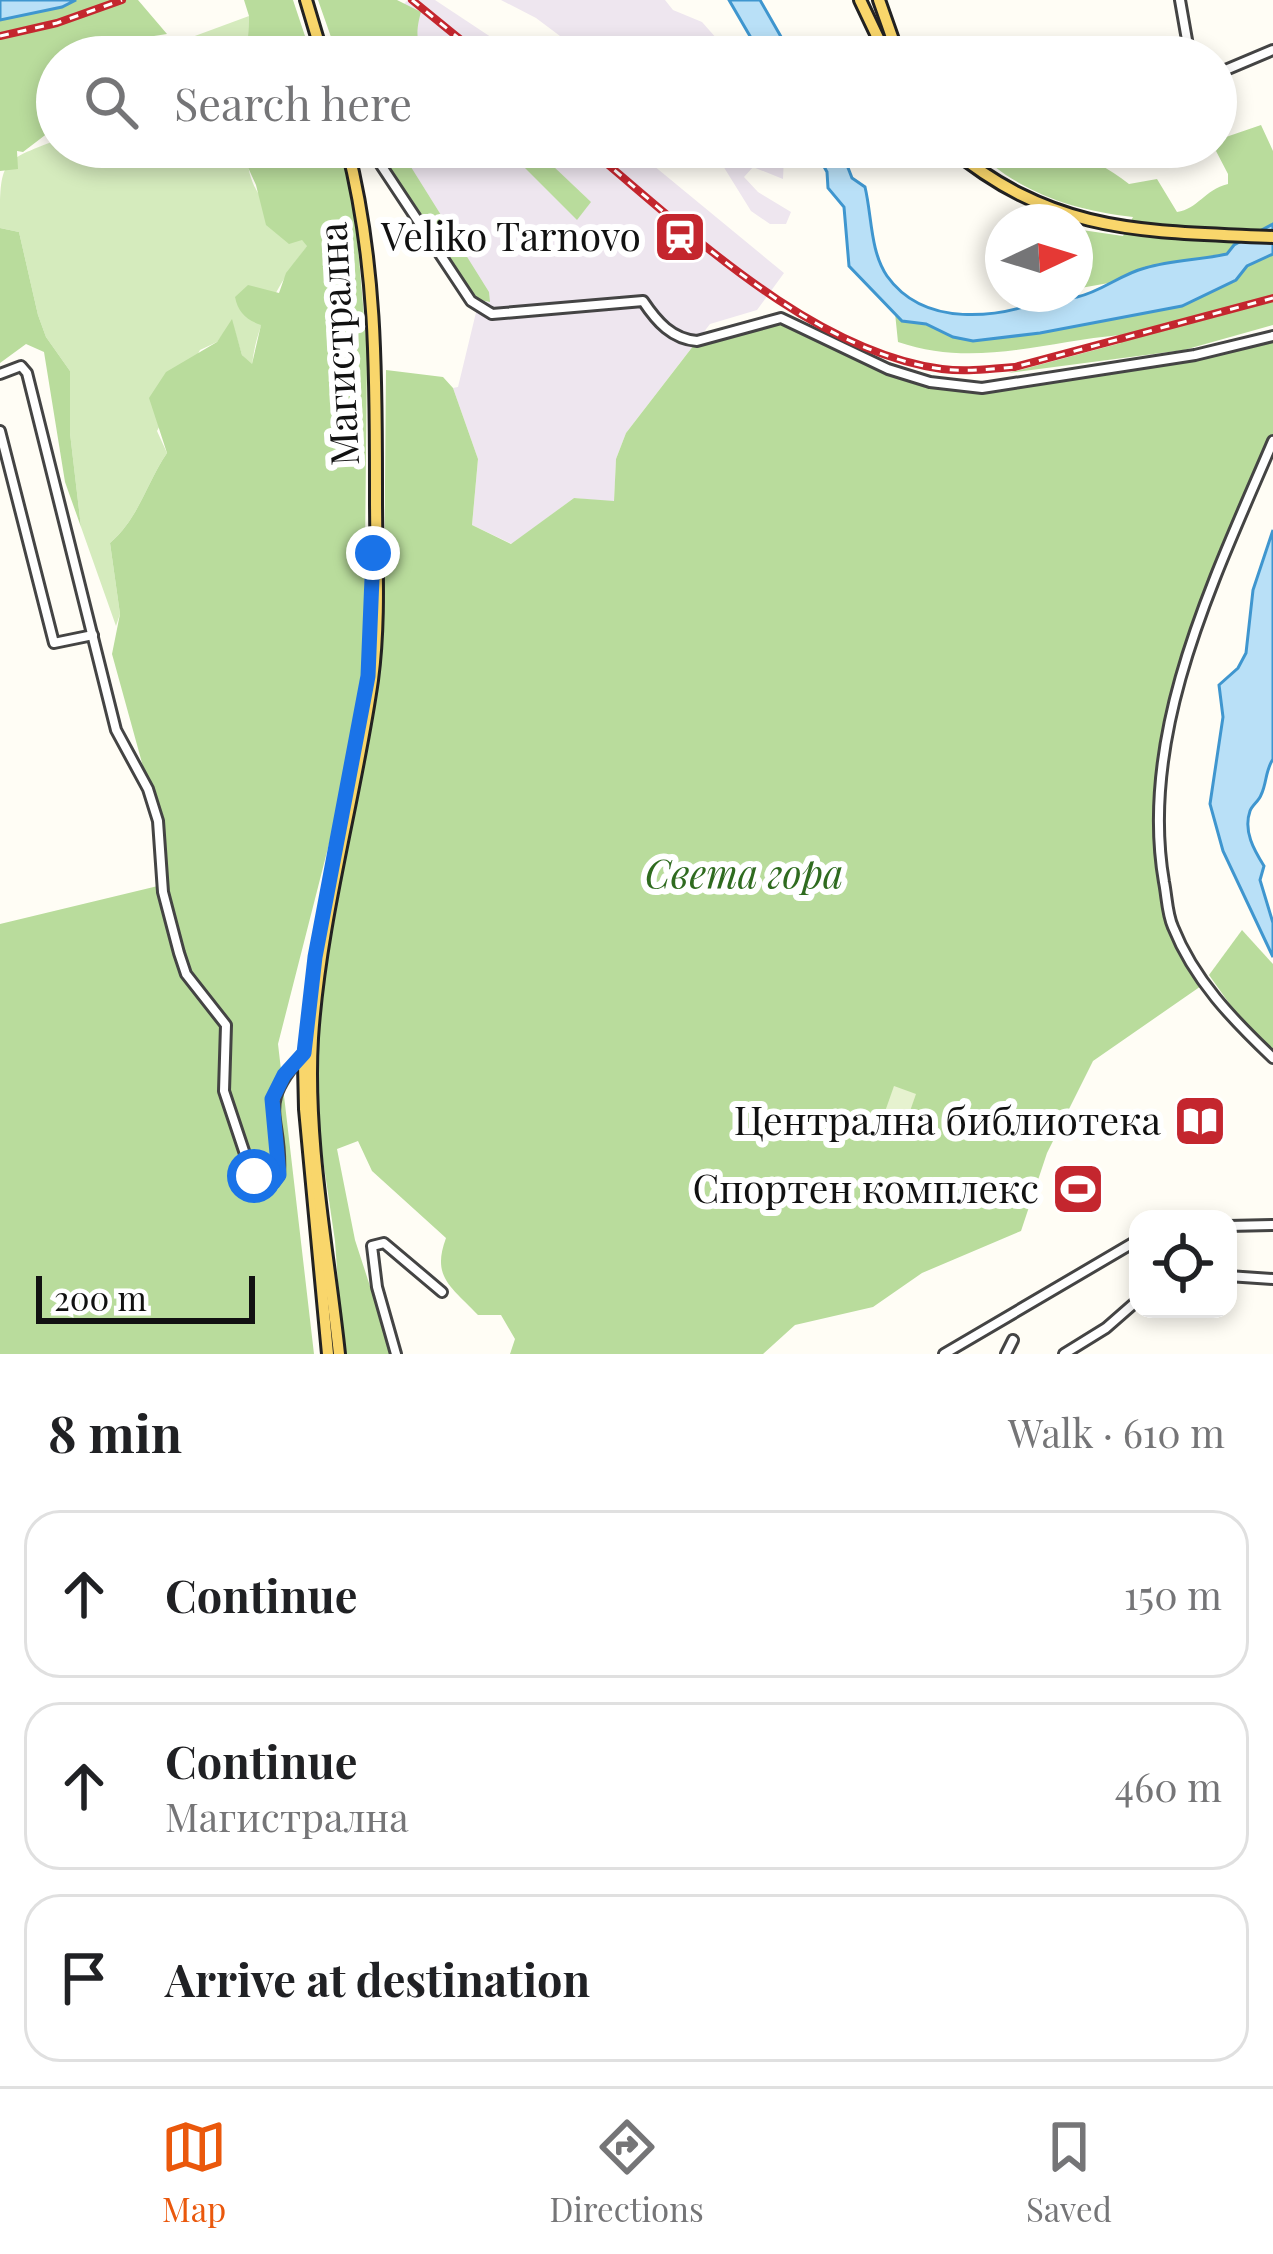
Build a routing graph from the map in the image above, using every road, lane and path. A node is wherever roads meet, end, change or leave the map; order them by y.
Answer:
1 (306, 0) edge
2 (864, 0) edge
3 (879, 0) edge
4 (1180, 0) edge
5 (317, 36) edge
6 (879, 36) edge
7 (892, 36) edge
8 (1186, 36) edge
9 (1273, 50) edge
10 (1237, 65) edge
11 (352, 168) edge
12 (383, 168) edge
13 (978, 168) edge
14 (981, 168) edge
15 (988, 175) junction
16 (358, 189) junction
17 (1273, 237) edge
18 (1273, 336) edge
19 (0, 374) edge
20 (0, 430) edge
21 (1273, 441) edge
22 (93, 635) junction
23 (304, 1053) junction
24 (1273, 1058) edge
25 (1273, 1225) edge
26 (1237, 1226) edge
27 (1129, 1245) edge
28 (1237, 1277) edge
29 (1273, 1279) edge
30 (442, 1292) dead end
31 (1129, 1308) edge
32 (1012, 1340) dead end
33 (328, 1354) edge
34 (339, 1354) edge
35 (396, 1354) edge
36 (944, 1354) edge
37 (1006, 1354) edge
38 (1064, 1354) edge

1 - 5 main road
2 - 6 main road
3 - 7 main road
4 - 8 street
9 - 10 street
11 - 16 main road, Магистрална
12 - 18 street
13 - 15 main road
14 - 15 main road
15 - 17 main road
16 - 23 main road, Магистрална
16 - 34 main road, Магистрална
19 - 22 street
20 - 22 street
21 - 24 street
22 - 23 street
23 - 33 main road, Магистрална
25 - 26 street
27 - 36 street
28 - 29 street
30 - 35 street
31 - 38 street
32 - 37 street

